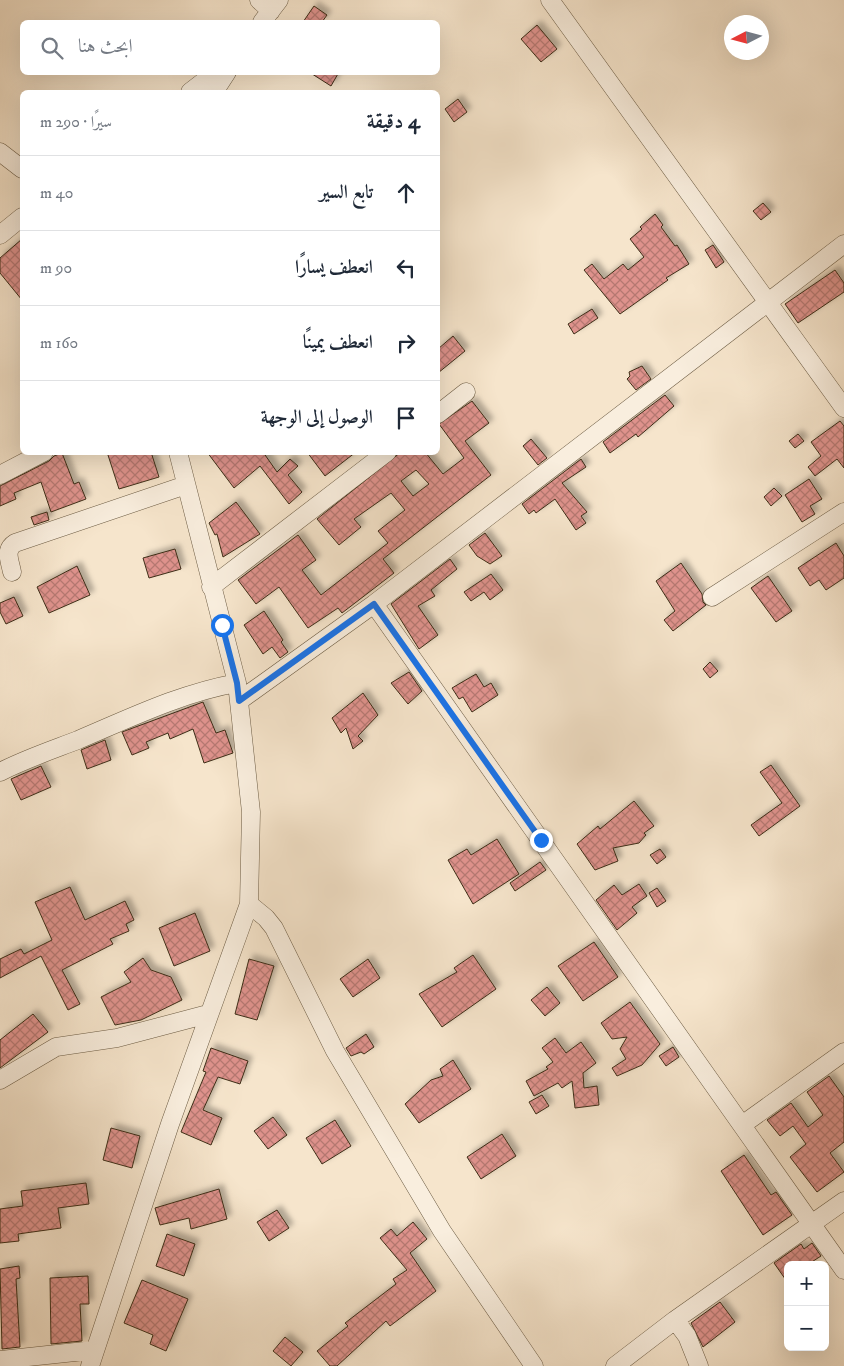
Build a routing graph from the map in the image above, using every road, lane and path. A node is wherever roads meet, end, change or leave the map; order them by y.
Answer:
1 (550, 0) edge
2 (212, 75) edge
3 (225, 75) edge
4 (193, 90) edge
5 (215, 90) edge
6 (0, 152) edge
7 (20, 168) edge
8 (20, 219) edge
9 (0, 235) edge
10 (844, 244) edge
11 (768, 301) junction
12 (466, 392) dead end
13 (844, 408) edge
14 (440, 412) edge
15 (38, 455) edge
16 (179, 455) edge
17 (383, 455) edge
18 (0, 475) edge
19 (186, 486) junction
20 (844, 512) edge
21 (12, 572) dead end
22 (211, 587) junction
23 (712, 597) dead end
24 (374, 604) junction
25 (237, 683) junction
26 (239, 701) junction
27 (0, 772) edge
28 (249, 904) junction
29 (208, 1014) junction
30 (844, 1052) edge
31 (0, 1080) edge
32 (742, 1125) junction
33 (844, 1201) edge
34 (811, 1224) junction
35 (844, 1270) edge
36 (675, 1320) junction
37 (92, 1358) edge
38 (0, 1360) edge
39 (534, 1366) edge
40 (616, 1366) edge
41 (699, 1366) edge

1 - 11 street
2 - 4 street
3 - 5 street
6 - 7 street
8 - 9 street
10 - 11 street
11 - 13 street
11 - 24 street
12 - 14 street
15 - 18 street
16 - 19 street
17 - 22 street
19 - 21 street
19 - 22 street
20 - 23 street
22 - 25 street
24 - 26 street
24 - 32 street
25 - 26 street
25 - 27 street
26 - 28 street
28 - 29 street
28 - 39 street
29 - 31 street
29 - 37 street
30 - 32 street
32 - 34 street
33 - 34 street
34 - 35 street
34 - 36 street
36 - 40 street
36 - 41 street
37 - 38 street

